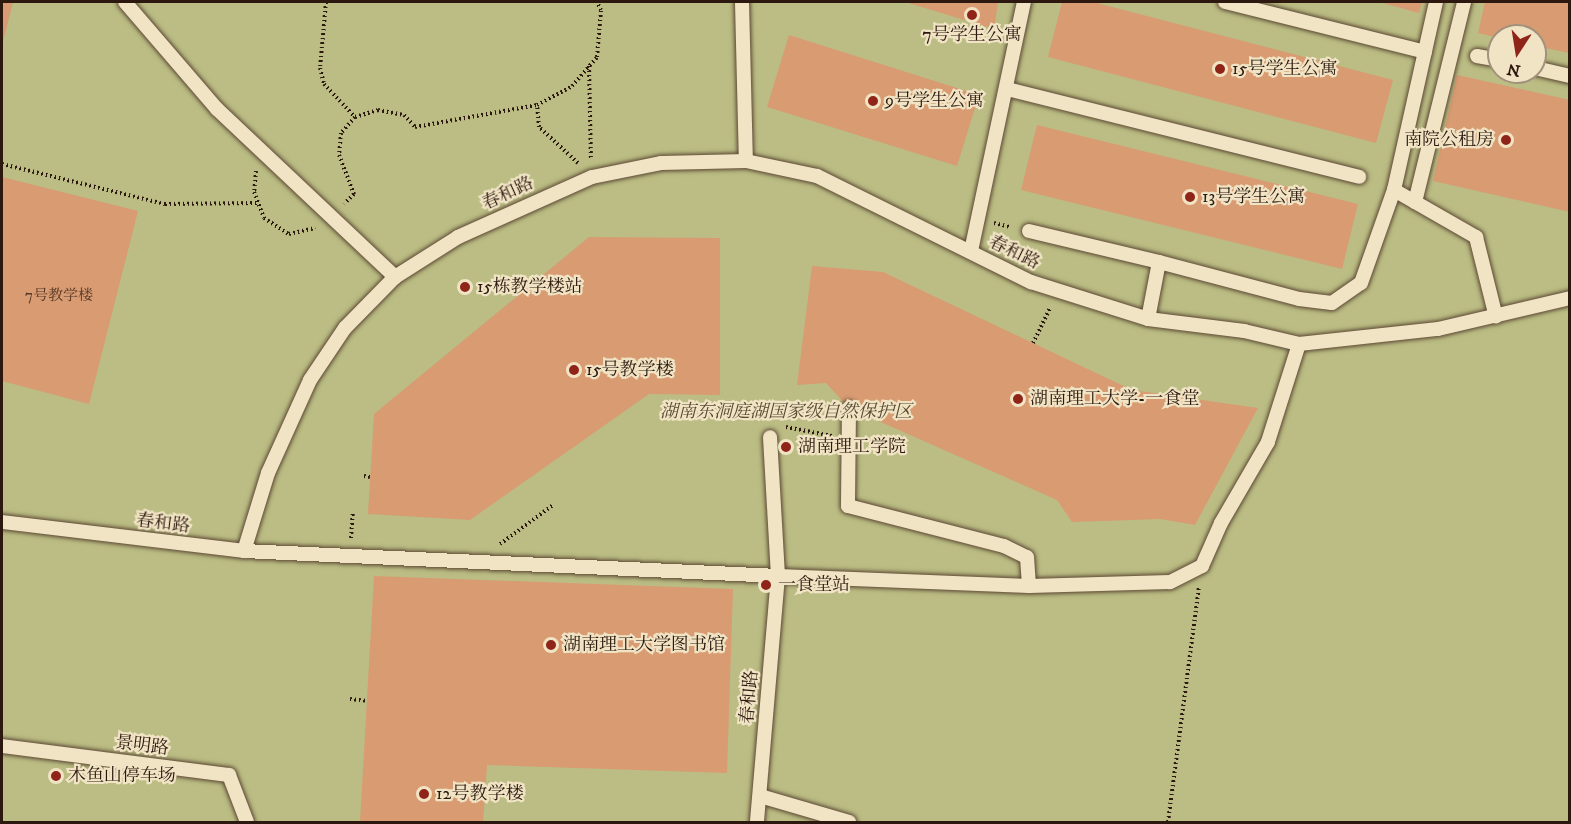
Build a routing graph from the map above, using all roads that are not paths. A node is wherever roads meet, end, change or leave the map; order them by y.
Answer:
1 (125, 2) edge
2 (742, 2) edge
3 (1024, 2) edge
4 (1225, 2) edge
5 (1437, 2) edge
6 (1464, 2) edge
7 (1425, 52) junction
8 (1477, 56) dead end
9 (1487, 58) edge
10 (1547, 71) edge
11 (1569, 76) edge
12 (1007, 89) junction
13 (746, 161) junction
14 (1359, 177) dead end
15 (1394, 190) junction
16 (1415, 202) junction
17 (1029, 231) road end
18 (971, 251) junction
19 (1160, 262) junction
20 (395, 277) junction
21 (1569, 298) edge
22 (1497, 317) junction
23 (1148, 319) junction
24 (1299, 344) junction
25 (849, 408) dead end
26 (770, 437) dead end
27 (2, 522) edge
28 (244, 551) junction
29 (778, 576) junction
30 (1029, 586) junction
31 (2, 746) edge
32 (760, 796) junction
33 (247, 822) edge
34 (758, 822) edge
35 (849, 822) edge

1 - 20 lane
2 - 13 lane
3 - 12 lane
4 - 7 lane
5 - 7 lane
6 - 16 lane
7 - 15 lane
8 - 9 lane
10 - 11 lane
12 - 14 lane
12 - 18 lane
13 - 18 lane, 春和路
13 - 20 lane, 春和路
15 - 16 lane
15 - 19 lane
16 - 22 lane
17 - 19 lane
18 - 23 lane, 春和路
19 - 23 lane
20 - 28 lane, 春和路
21 - 22 lane, 春和路
22 - 24 lane, 春和路
23 - 24 lane, 春和路
24 - 30 lane
25 - 30 lane
26 - 29 lane, 春和路
27 - 28 lane, 春和路
28 - 29 lane
29 - 30 lane
29 - 32 lane, 春和路
31 - 33 lane, 景明路
32 - 34 lane, 春和路
32 - 35 lane

